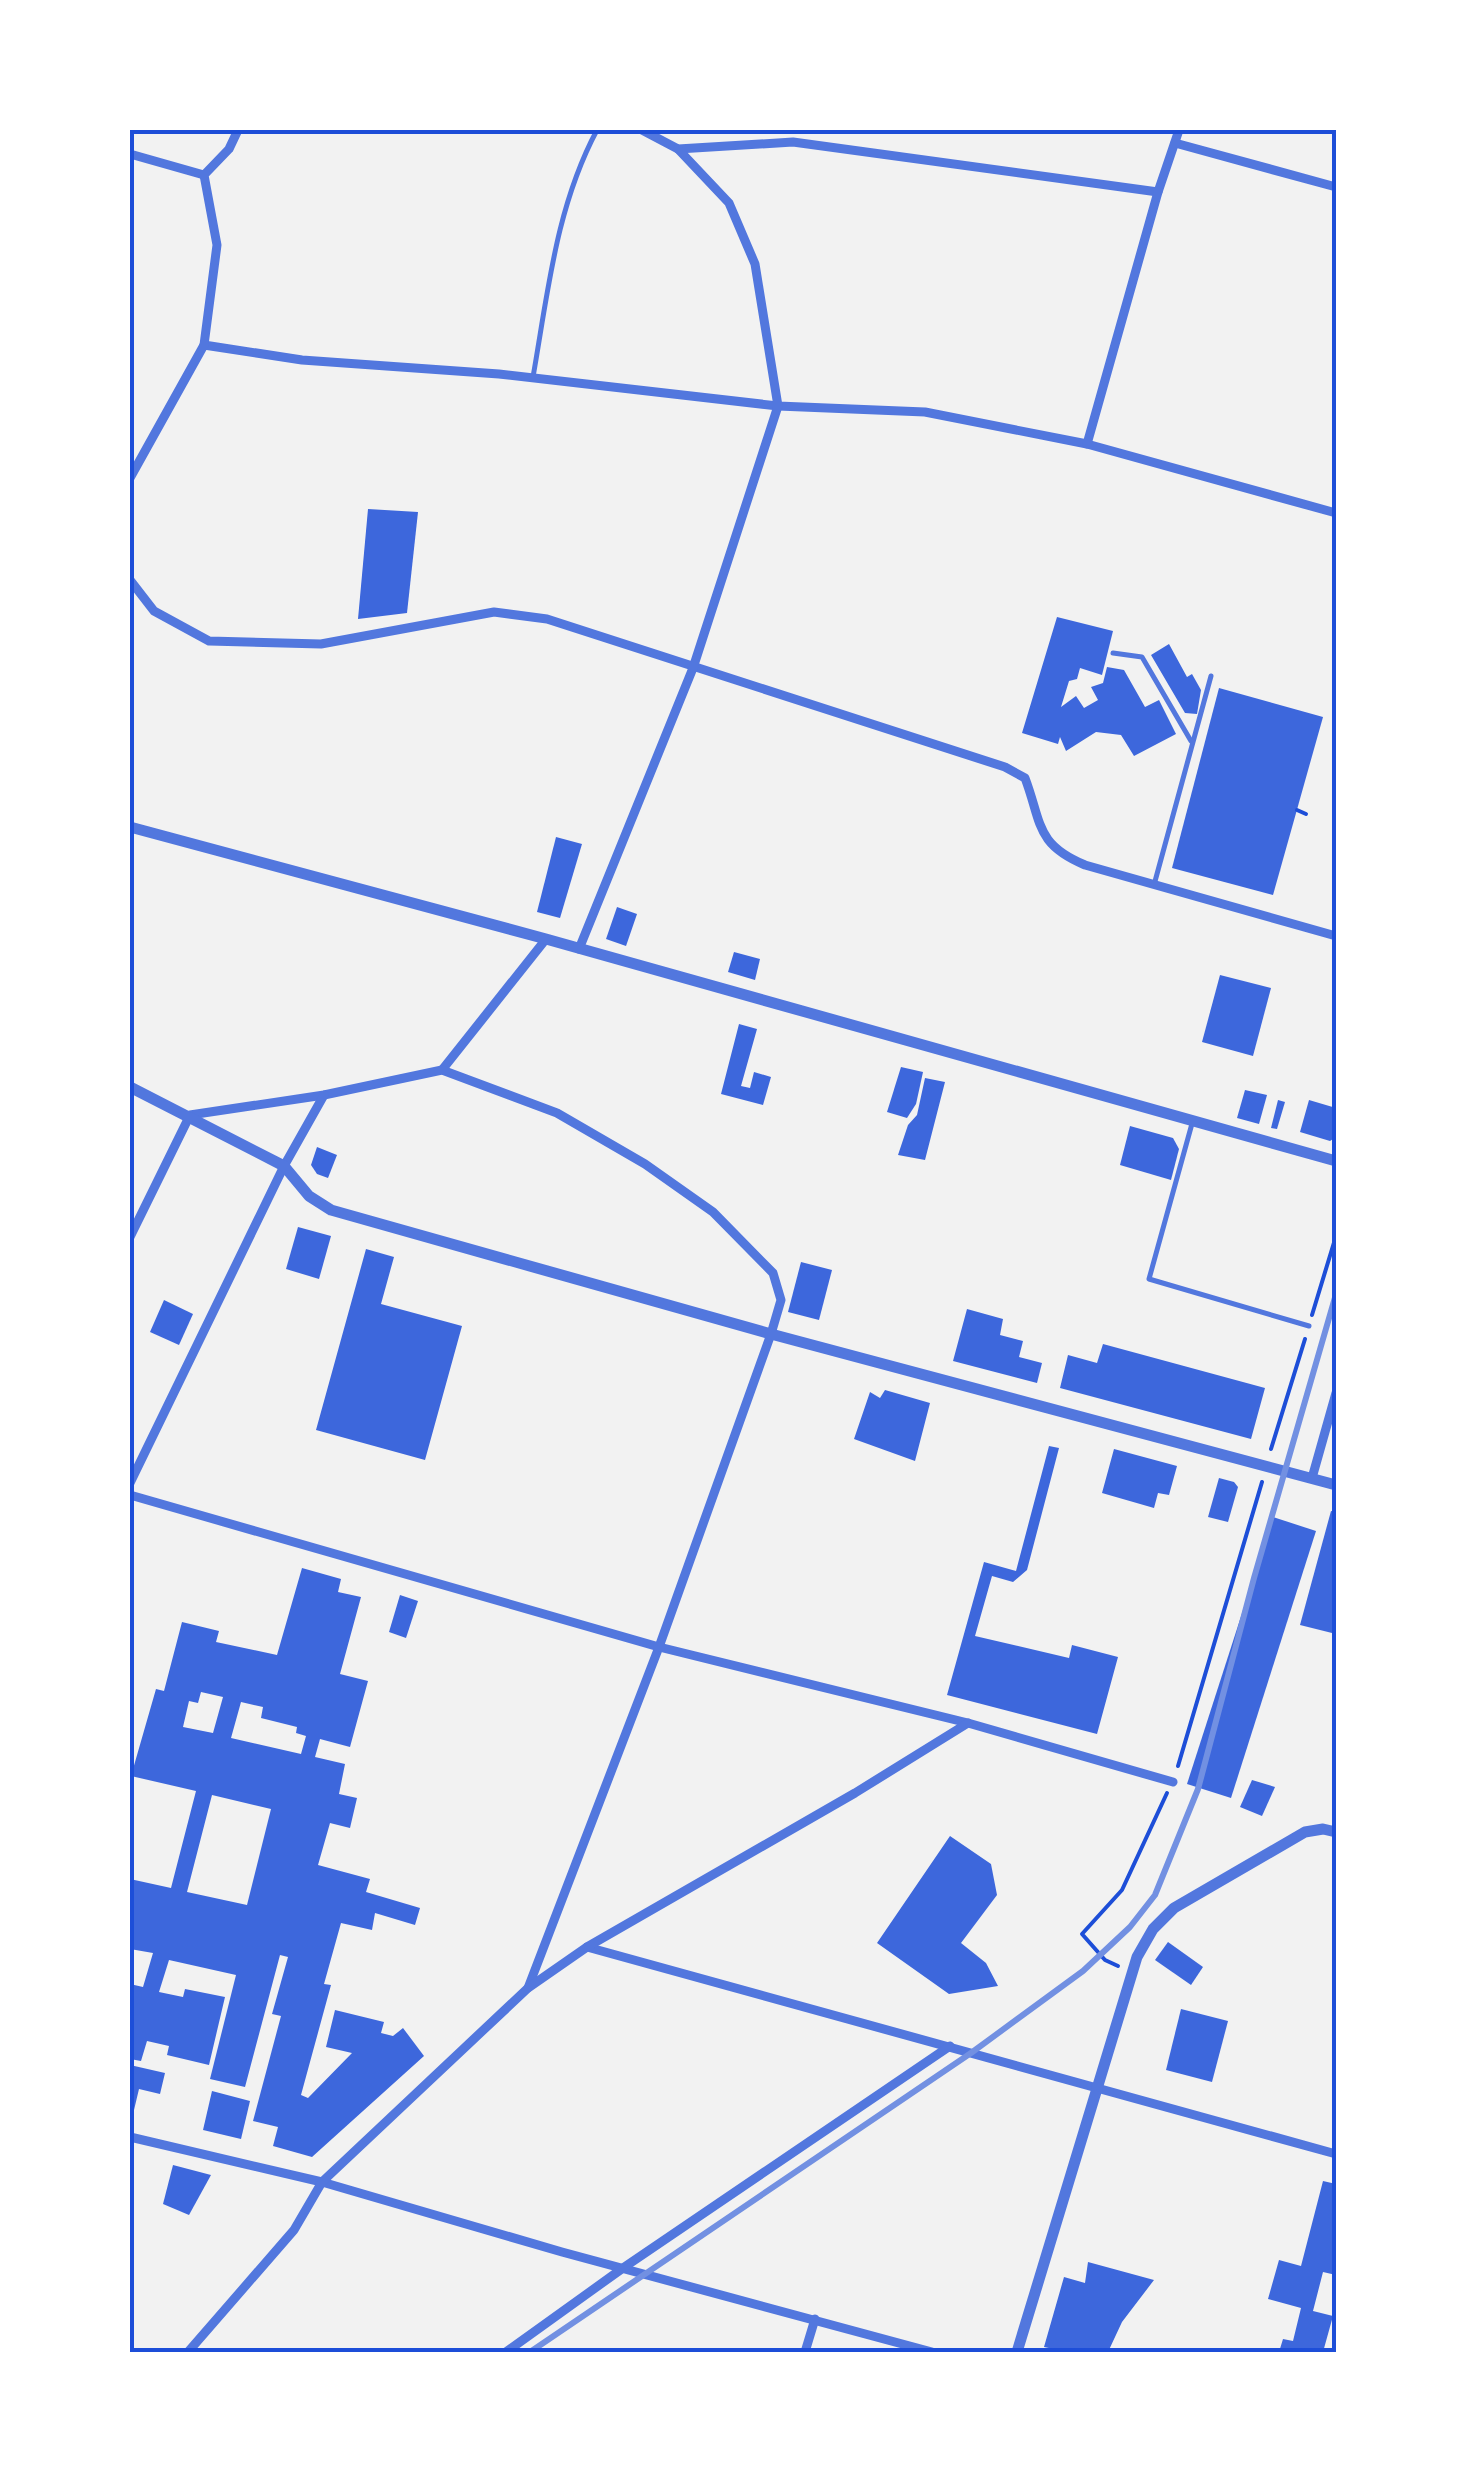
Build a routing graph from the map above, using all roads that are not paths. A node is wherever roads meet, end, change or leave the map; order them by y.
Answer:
1 (238, 130) edge
2 (597, 130) edge
3 (642, 130) edge
4 (798, 130) edge
5 (1179, 130) edge
6 (793, 142) junction
7 (1175, 143) junction
8 (678, 149) junction
9 (130, 154) edge
10 (204, 175) junction
11 (1336, 187) edge
12 (1158, 192) junction
13 (204, 346) junction
14 (533, 378) junction
15 (778, 406) junction
16 (1087, 444) junction
17 (130, 478) edge
18 (1336, 513) edge
19 (130, 580) edge
20 (1113, 653) dead end
21 (693, 668) junction
22 (1211, 676) dead end
23 (1192, 744) junction
24 (130, 828) edge
25 (1154, 884) junction
26 (1336, 936) edge
27 (546, 940) junction
28 (579, 949) junction
29 (442, 1070) junction
30 (130, 1087) edge
31 (324, 1095) junction
32 (190, 1115) junction
33 (1192, 1120) junction
34 (1336, 1161) edge
35 (284, 1166) junction
36 (130, 1237) edge
37 (1309, 1326) road end
38 (771, 1334) junction
39 (1336, 1393) edge
40 (1312, 1478) junction
41 (130, 1483) edge
42 (1336, 1485) edge
43 (130, 1495) edge
44 (659, 1646) junction
45 (968, 1723) junction
46 (1173, 1782) road end
47 (1330, 1830) edge
48 (588, 1946) junction
49 (528, 1988) junction
50 (950, 2046) junction
51 (1098, 2090) junction
52 (130, 2136) edge
53 (1336, 2154) edge
54 (322, 2182) junction
55 (623, 2268) junction
56 (815, 2319) junction
57 (188, 2352) edge
58 (506, 2352) edge
59 (805, 2352) edge
60 (932, 2352) edge
61 (1017, 2352) edge

1 - 10 street
2 - 14 lane
3 - 8 street
4 - 6 street
5 - 7 street
6 - 8 street
6 - 12 street
7 - 11 street
7 - 12 street
8 - 15 street
9 - 10 street
10 - 13 street
12 - 16 street
13 - 14 street
13 - 17 street
14 - 15 street
15 - 16 street
15 - 21 street
16 - 18 street
19 - 21 street
20 - 23 lane
21 - 25 street
21 - 28 street
22 - 23 lane
23 - 25 lane
24 - 27 street
25 - 26 street
27 - 28 street
27 - 29 street
28 - 33 street
29 - 31 street
29 - 38 street
30 - 32 street
31 - 32 street
31 - 35 street
32 - 35 street
32 - 36 street
33 - 34 street
33 - 37 lane
35 - 38 street
35 - 41 street
38 - 40 street
38 - 44 street
39 - 40 street
40 - 42 street
43 - 44 street
44 - 45 street
44 - 49 street
45 - 46 street
45 - 48 street
47 - 51 street
48 - 49 street
48 - 50 street
49 - 54 street
50 - 51 street
50 - 55 street
51 - 53 street
51 - 61 street
52 - 54 street
54 - 55 street
54 - 57 street
55 - 56 street
55 - 58 street
56 - 59 street
56 - 60 street

